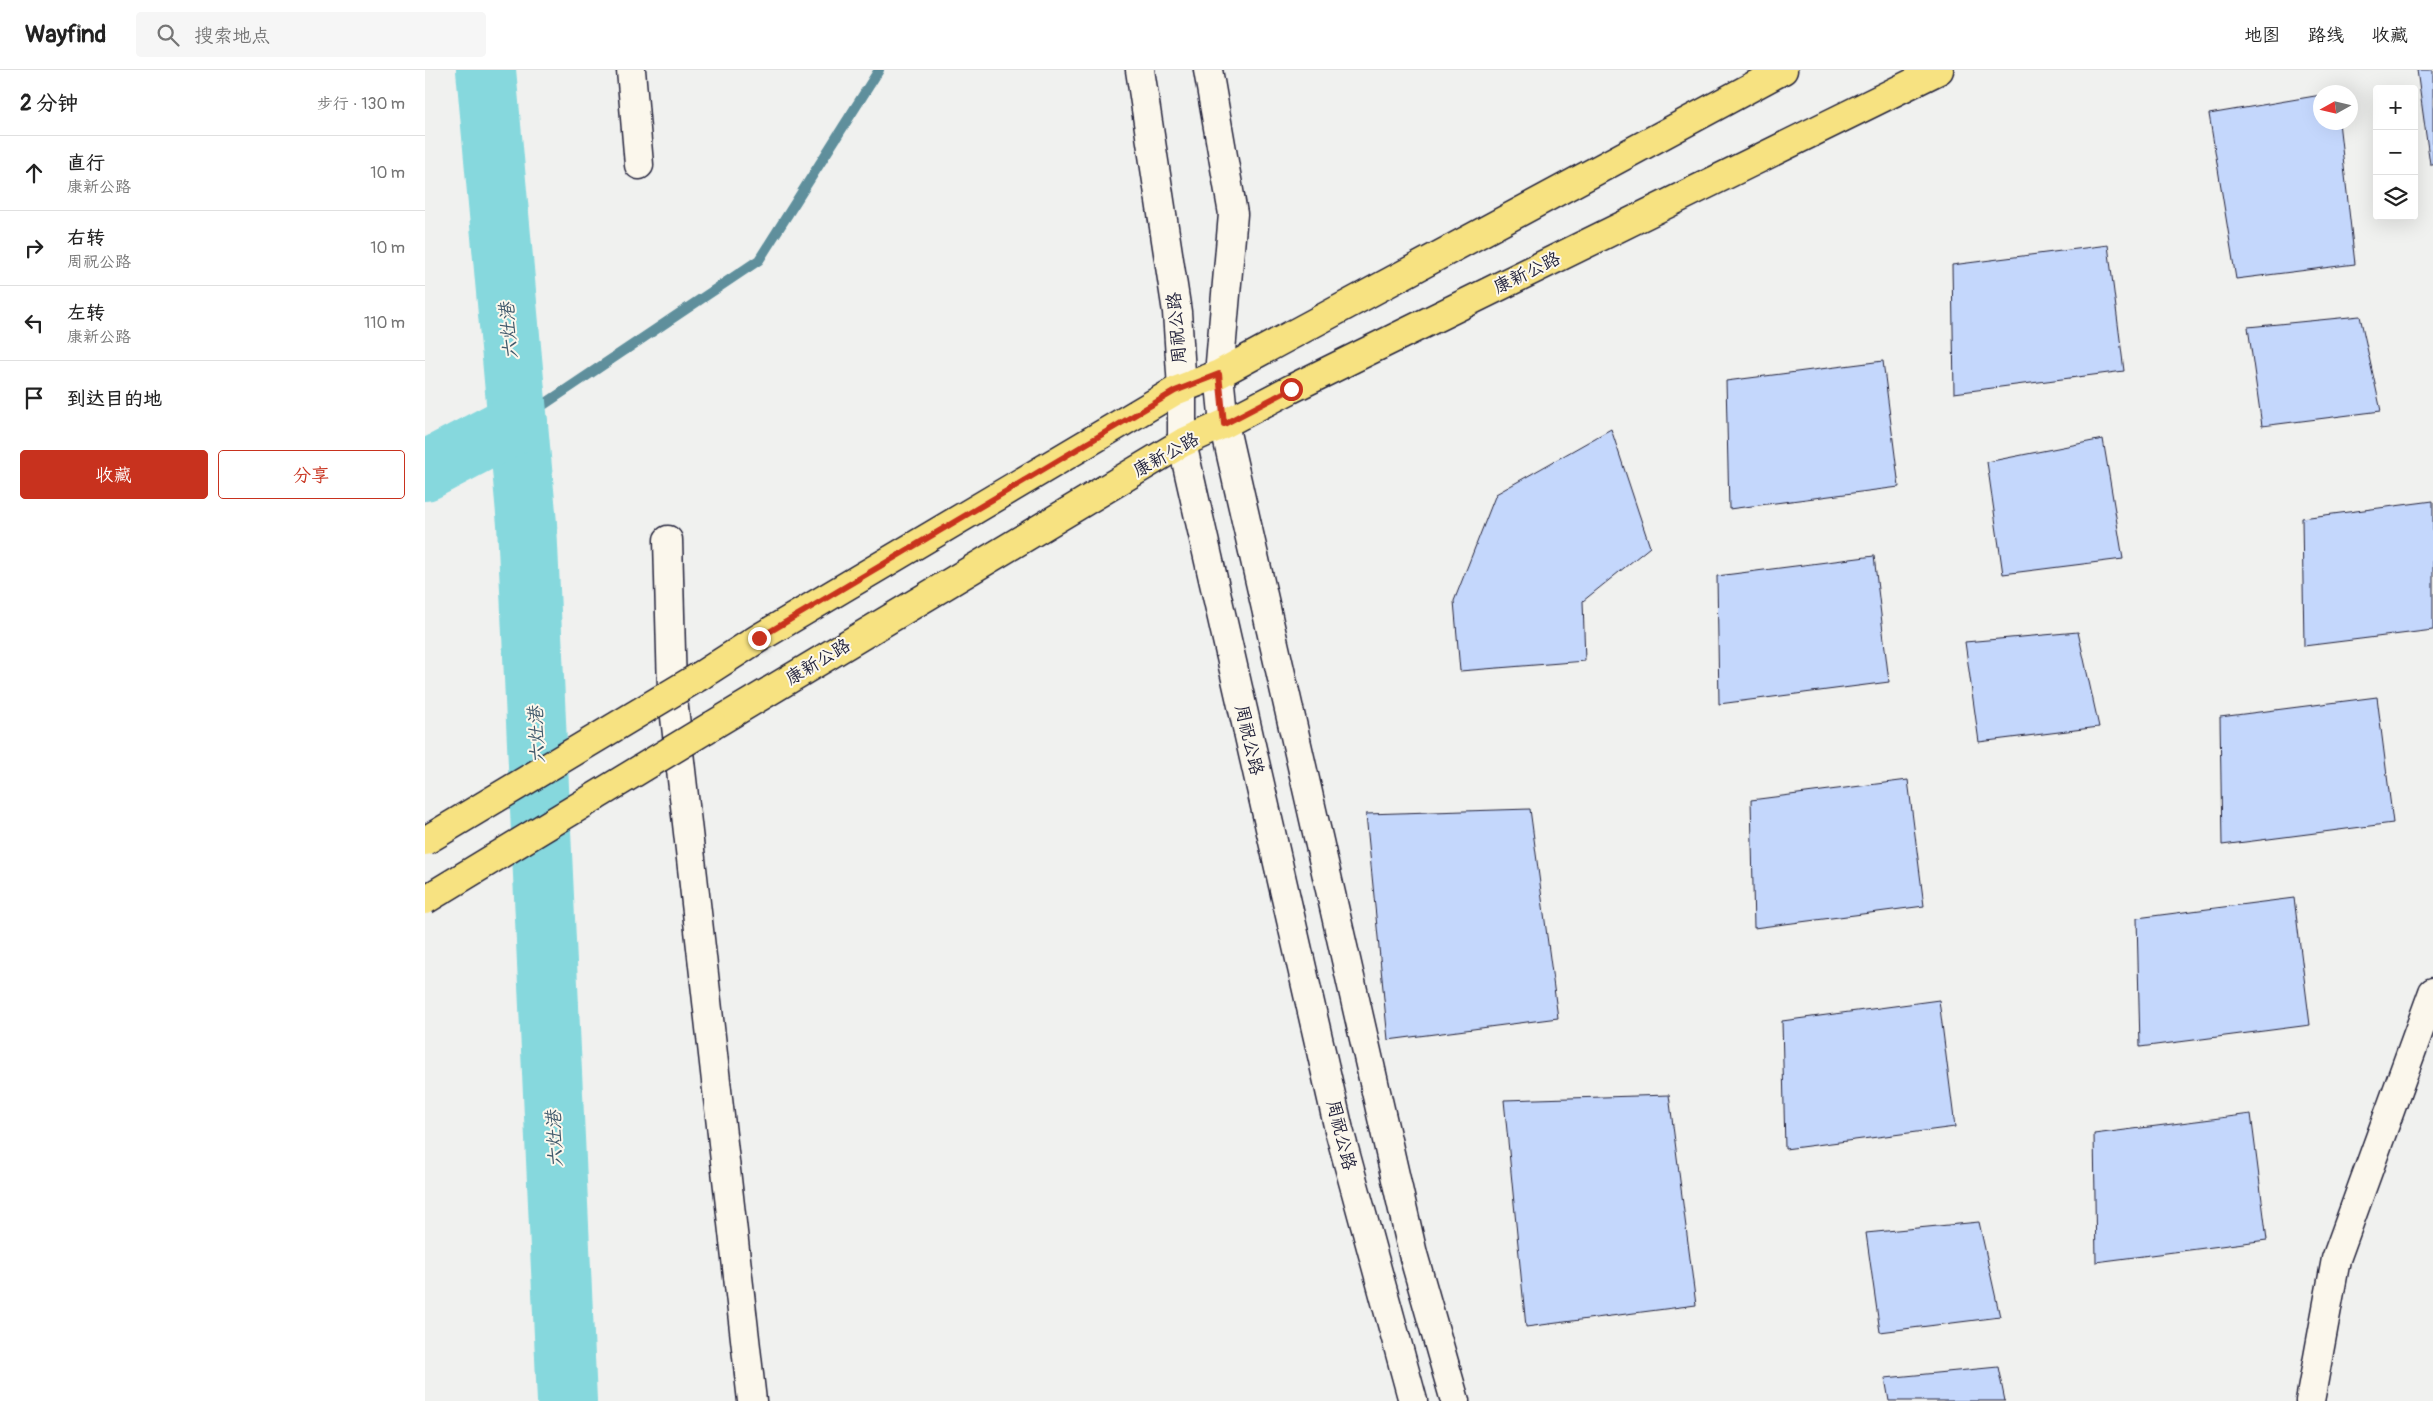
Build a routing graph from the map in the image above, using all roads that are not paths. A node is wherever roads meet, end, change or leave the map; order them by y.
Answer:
1 (631, 70) edge
2 (1140, 70) edge
3 (1208, 70) edge
4 (1783, 70) edge
5 (1939, 70) edge
6 (639, 165) dead end
7 (1219, 374) junction
8 (1182, 388) junction
9 (1224, 424) junction
10 (1182, 443) junction
11 (668, 540) dead end
12 (425, 841) edge
13 (425, 900) edge
14 (2433, 992) edge
15 (752, 1401) edge
16 (1413, 1401) edge
17 (1455, 1401) edge
18 (2310, 1401) edge

1 - 6 street
2 - 8 street, 周祝公路
3 - 7 street
4 - 7 main road
5 - 9 main road, 康新公路
7 - 8 main road
7 - 9 street
8 - 10 street, 周祝公路
8 - 12 main road, bridge
9 - 10 main road, 康新公路
9 - 17 street
10 - 13 main road, 康新公路, bridge
10 - 16 street, 周祝公路
11 - 15 street
14 - 18 street

